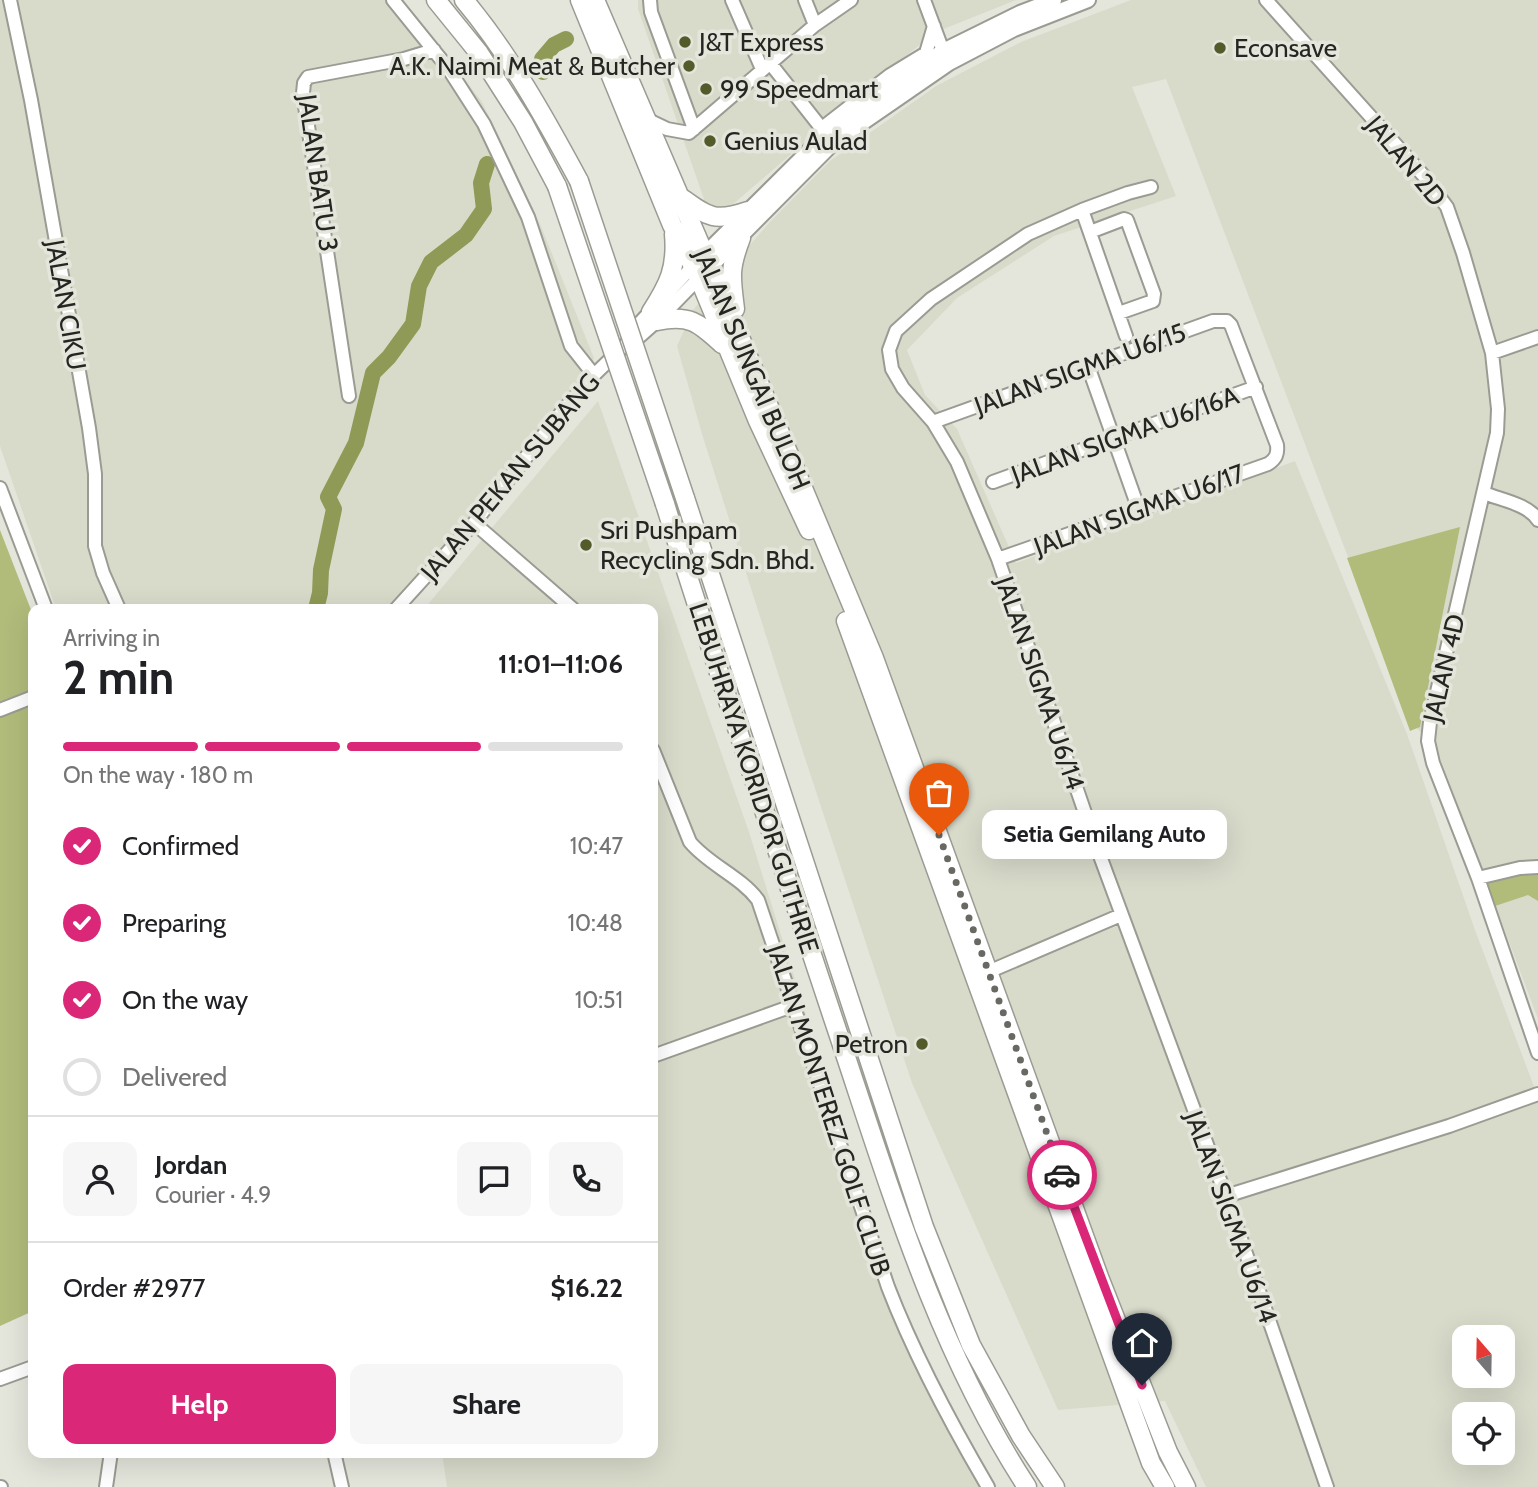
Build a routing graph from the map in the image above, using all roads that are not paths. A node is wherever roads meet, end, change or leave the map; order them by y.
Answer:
1 (10, 0) edge
2 (393, 0) edge
3 (436, 0) edge
4 (464, 0) edge
5 (580, 0) edge
6 (595, 0) edge
7 (650, 0) edge
8 (732, 0) edge
9 (805, 0) edge
10 (851, 0) edge
11 (925, 0) edge
12 (1054, 0) edge
13 (1088, 0) edge
14 (1266, 0) edge
15 (815, 25) junction
16 (934, 26) junction
17 (434, 50) junction
18 (943, 51) junction
19 (766, 66) junction
20 (646, 119) junction
21 (694, 129) junction
22 (824, 131) junction
23 (1151, 187) dead end
24 (679, 196) junction
25 (1082, 210) junction
26 (748, 211) junction
27 (673, 225) junction
28 (1090, 232) junction
29 (741, 238) junction
30 (701, 266) junction
31 (1119, 313) junction
32 (654, 316) junction
33 (734, 323) junction
34 (1126, 336) dead end
35 (1538, 337) edge
36 (727, 349) junction
37 (1492, 353) junction
38 (1088, 366) junction
39 (594, 376) junction
40 (1256, 387) junction
41 (349, 396) dead end
42 (933, 422) junction
43 (1114, 439) junction
44 (993, 482) dead end
45 (0, 488) edge
46 (1484, 494) junction
47 (1139, 510) junction
48 (1538, 520) edge
49 (474, 523) junction
50 (998, 559) junction
51 (44, 604) edge
52 (117, 604) edge
53 (401, 604) edge
54 (567, 604) edge
55 (28, 699) edge
56 (0, 710) edge
57 (658, 762) edge
58 (1538, 867) edge
59 (1478, 878) junction
60 (1121, 915) junction
61 (988, 972) junction
62 (795, 1005) junction
63 (1538, 1053) edge
64 (658, 1054) edge
65 (1538, 1094) edge
66 (1226, 1196) junction
67 (28, 1369) edge
68 (0, 1378) edge
69 (110, 1458) edge
70 (335, 1458) edge
71 (106, 1487) edge
72 (342, 1487) edge
73 (988, 1487) edge
74 (1027, 1487) edge
75 (1055, 1487) edge
76 (1165, 1487) edge
77 (1185, 1487) edge
78 (1327, 1487) edge

1 - 52 street, JALAN CIKU
2 - 17 street
3 - 74 highway, LEBUHRAYA KORIDOR GUTHRIE, bridge
4 - 75 highway, LEBUHRAYA KORIDOR GUTHRIE, bridge
5 - 27 highway, JALAN SUNGAI BULOH
6 - 20 highway, JALAN SUNGAI BULOH
7 - 21 street
8 - 19 street
9 - 15 street
10 - 15 street
11 - 16 street
12 - 18 main road
13 - 29 main road
14 - 37 street, JALAN 2D
15 - 19 street
16 - 18 street
16 - 22 street
17 - 39 street
17 - 41 street, JALAN BATU 3
18 - 22 main road
19 - 21 street
19 - 22 street
20 - 21 street
20 - 24 highway, JALAN SUNGAI BULOH
22 - 26 main road
23 - 25 street, JALAN SIGMA U6/14
24 - 26 highway
24 - 30 highway, JALAN SUNGAI BULOH
25 - 28 street
25 - 42 street, JALAN SIGMA U6/14
26 - 30 main road
27 - 30 highway, JALAN SUNGAI BULOH
27 - 32 highway
28 - 31 street
28 - 31 street
29 - 30 main road
29 - 33 highway
30 - 32 street, JALAN PEKAN SUBANG
30 - 33 highway, JALAN SUNGAI BULOH
30 - 36 highway, JALAN SUNGAI BULOH
31 - 34 street
32 - 36 highway
32 - 39 street, JALAN PEKAN SUBANG
33 - 61 highway, JALAN SUNGAI BULOH
35 - 37 street
36 - 76 highway, JALAN SUNGAI BULOH
37 - 46 street, JALAN 4D
38 - 40 street, JALAN SIGMA U6/15
38 - 42 street, JALAN SIGMA U6/15
38 - 43 street
39 - 49 street, JALAN PEKAN SUBANG
40 - 43 street, JALAN SIGMA U6/16A
40 - 47 street, JALAN SIGMA U6/17
42 - 50 street, JALAN SIGMA U6/14
43 - 44 street, JALAN SIGMA U6/16A
43 - 47 street
45 - 51 street
46 - 48 street
46 - 59 street, JALAN 4D
47 - 50 street, JALAN SIGMA U6/17
49 - 53 street, JALAN PEKAN SUBANG
49 - 54 street
50 - 60 street, JALAN SIGMA U6/14
55 - 56 street
57 - 62 street, JALAN MONTEREZ GOLF CLUB
58 - 59 street
59 - 63 street, JALAN 4D
60 - 61 street
60 - 66 street, JALAN SIGMA U6/14
61 - 77 highway, JALAN SUNGAI BULOH
62 - 64 street
62 - 73 street, JALAN MONTEREZ GOLF CLUB
65 - 66 street
66 - 78 street, JALAN SIGMA U6/14
67 - 68 street
69 - 71 street
70 - 72 street

